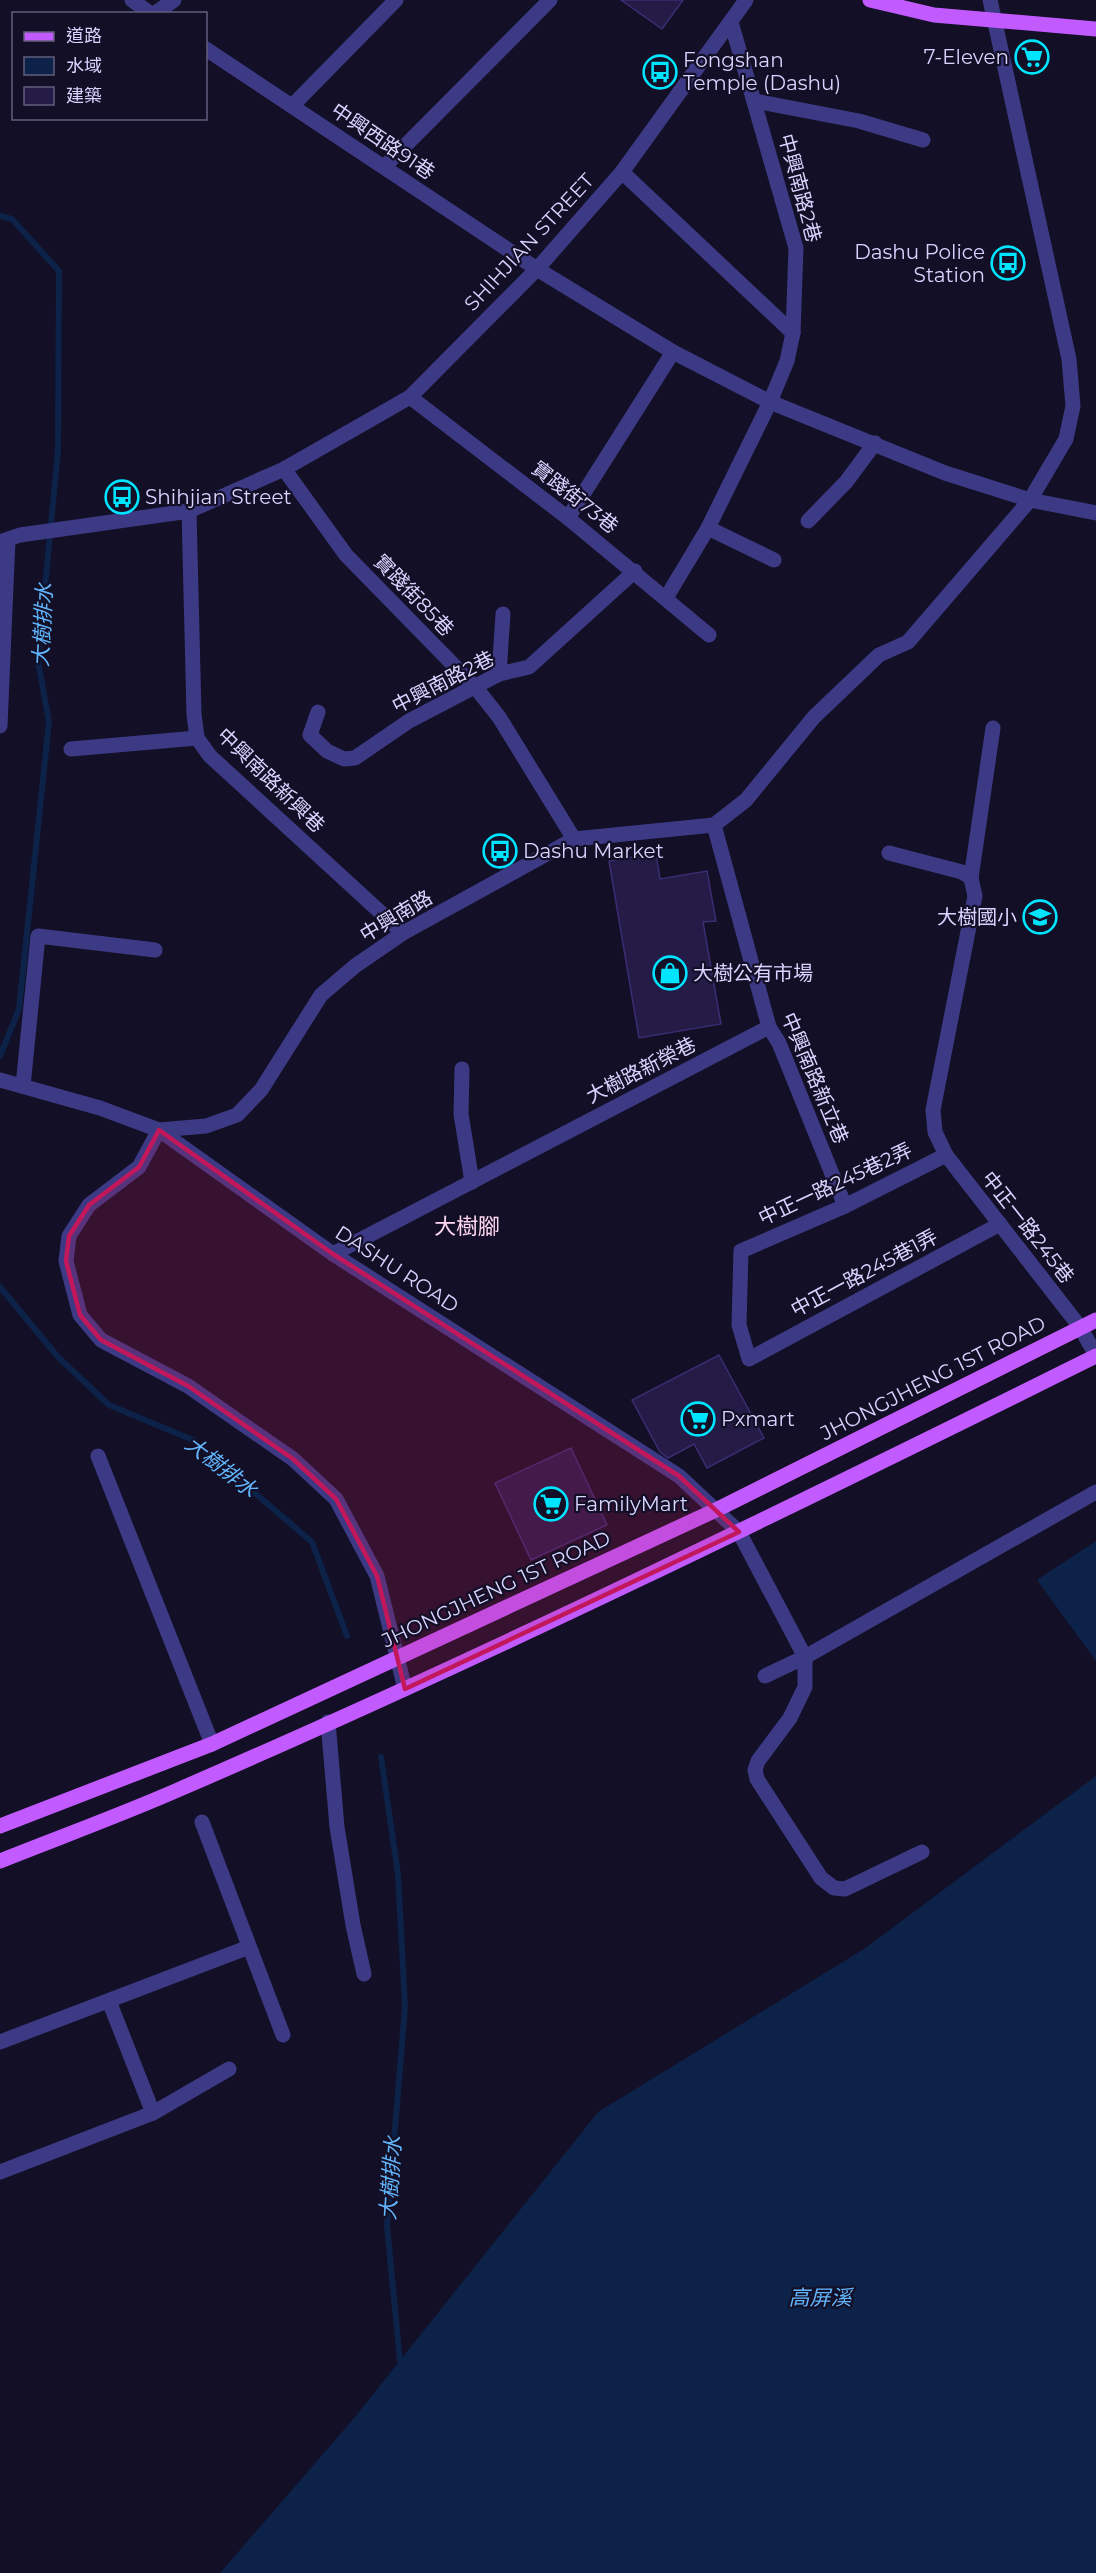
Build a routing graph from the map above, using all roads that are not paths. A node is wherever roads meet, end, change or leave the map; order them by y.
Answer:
1 (132, 0) edge
2 (174, 0) edge
3 (396, 0) edge
4 (550, 0) edge
5 (746, 0) edge
6 (870, 0) edge
7 (990, 0) edge
8 (150, 12) edge
9 (156, 12) edge
10 (995, 19) junction
11 (731, 22) junction
12 (1096, 29) edge
13 (207, 50) edge
14 (755, 101) junction
15 (292, 106) junction
16 (923, 140) dead end
17 (384, 167) junction
18 (622, 172) junction
19 (537, 269) junction
20 (793, 333) junction
21 (673, 351) junction
22 (410, 398) junction
23 (770, 402) junction
24 (875, 443) junction
25 (284, 469) junction
26 (1030, 500) junction
27 (189, 511) junction
28 (1096, 513) edge
29 (568, 518) junction
30 (808, 521) dead end
31 (708, 528) junction
32 (9, 539) edge
33 (774, 560) dead end
34 (635, 571) junction
35 (666, 598) junction
36 (503, 614) dead end
37 (710, 635) dead end
38 (499, 674) junction
39 (476, 688) junction
40 (318, 712) dead end
41 (0, 726) edge
42 (993, 728) dead end
43 (197, 738) junction
44 (71, 748) dead end
45 (714, 825) junction
46 (574, 839) junction
47 (888, 854) dead end
48 (971, 878) junction
49 (403, 933) junction
50 (155, 950) dead end
51 (770, 1027) junction
52 (462, 1069) dead end
53 (12, 1083) edge
54 (159, 1130) junction
55 (946, 1155) junction
56 (472, 1182) junction
57 (845, 1206) junction
58 (1000, 1224) junction
59 (333, 1254) junction
60 (1096, 1320) edge
61 (1080, 1327) junction
62 (1096, 1356) edge
63 (749, 1359) joint
64 (98, 1456) dead end
65 (1096, 1492) edge
66 (716, 1510) junction
67 (739, 1532) junction
68 (805, 1657) junction
69 (396, 1658) junction
70 (765, 1676) dead end
71 (405, 1689) junction
72 (327, 1722) junction
73 (212, 1744) junction
74 (202, 1822) dead end
75 (0, 1826) edge
76 (922, 1852) dead end
77 (0, 1861) edge
78 (249, 1947) junction
79 (364, 1974) dead end
80 (109, 2001) junction
81 (283, 2035) dead end
82 (0, 2042) edge
83 (229, 2069) dead end
84 (153, 2113) junction
85 (0, 2172) edge

1 - 8 street
2 - 9 street
3 - 15 street
4 - 17 street
5 - 11 street, SHIHJIAN STREET
6 - 10 main road
7 - 10 street
10 - 12 main road
10 - 26 street
11 - 14 street, 中興南路2巷
11 - 18 street, SHIHJIAN STREET
13 - 15 street, 中興西路91巷
14 - 16 street
14 - 20 street, 中興南路2巷
15 - 17 street, 中興西路91巷
17 - 19 street, 中興西路91巷
18 - 19 street, SHIHJIAN STREET
18 - 20 street
19 - 21 street
19 - 22 street, SHIHJIAN STREET
20 - 23 street, 中興南路2巷
21 - 23 street
21 - 29 street
22 - 25 street, SHIHJIAN STREET
22 - 29 street, 實踐街73巷
23 - 24 street
23 - 31 street, 中興南路2巷
24 - 26 street
24 - 30 street
25 - 27 street, SHIHJIAN STREET
25 - 39 street, 實踐街85巷
26 - 28 street
26 - 45 street
27 - 32 street, SHIHJIAN STREET
27 - 43 street, 中興南路新興巷
29 - 34 street, 實踐街73巷
31 - 33 street
31 - 35 street, 中興南路2巷
32 - 41 street
34 - 35 street, 實踐街73巷
34 - 38 street, 中興南路2巷
35 - 37 street, 實踐街73巷
36 - 38 street
38 - 39 street, 中興南路2巷
39 - 40 street, 中興南路2巷
39 - 46 street, 實踐街85巷
42 - 48 street, 中正一路245巷
43 - 44 street
43 - 49 street, 中興南路新興巷
45 - 46 street, 中興南路
45 - 51 street, 中興南路新立巷
46 - 49 street, 中興南路
47 - 48 street
48 - 55 street, 中正一路245巷
49 - 54 street, 中興南路
50 - 53 street
51 - 56 street, 大樹路新榮巷
51 - 57 street, 中興南路新立巷
52 - 56 street
53 - 54 street, DASHU ROAD
54 - 59 street, DASHU ROAD
54 - 69 street
55 - 57 street, 中正一路245巷2弄
55 - 58 street, 中正一路245巷
56 - 59 street, 大樹路新榮巷
57 - 63 street, 中正一路245巷2弄
58 - 61 street, 中正一路245巷
58 - 63 street, 中正一路245巷1弄
59 - 66 street, DASHU ROAD
60 - 61 main road, JHONGJHENG 1ST ROAD
61 - 62 street, 中正一路245巷
61 - 66 main road, JHONGJHENG 1ST ROAD
62 - 67 main road
64 - 73 street
65 - 68 street
66 - 67 street, DASHU ROAD
66 - 69 main road, JHONGJHENG 1ST ROAD
67 - 68 street, DASHU ROAD
67 - 71 main road
68 - 70 street
68 - 76 street
69 - 71 street
69 - 73 main road, JHONGJHENG 1ST ROAD
71 - 72 main road
72 - 77 main road
72 - 79 street
73 - 75 main road, JHONGJHENG 1ST ROAD
74 - 78 street
78 - 80 street
78 - 81 street
80 - 82 street
80 - 84 street
83 - 84 street
84 - 85 street

